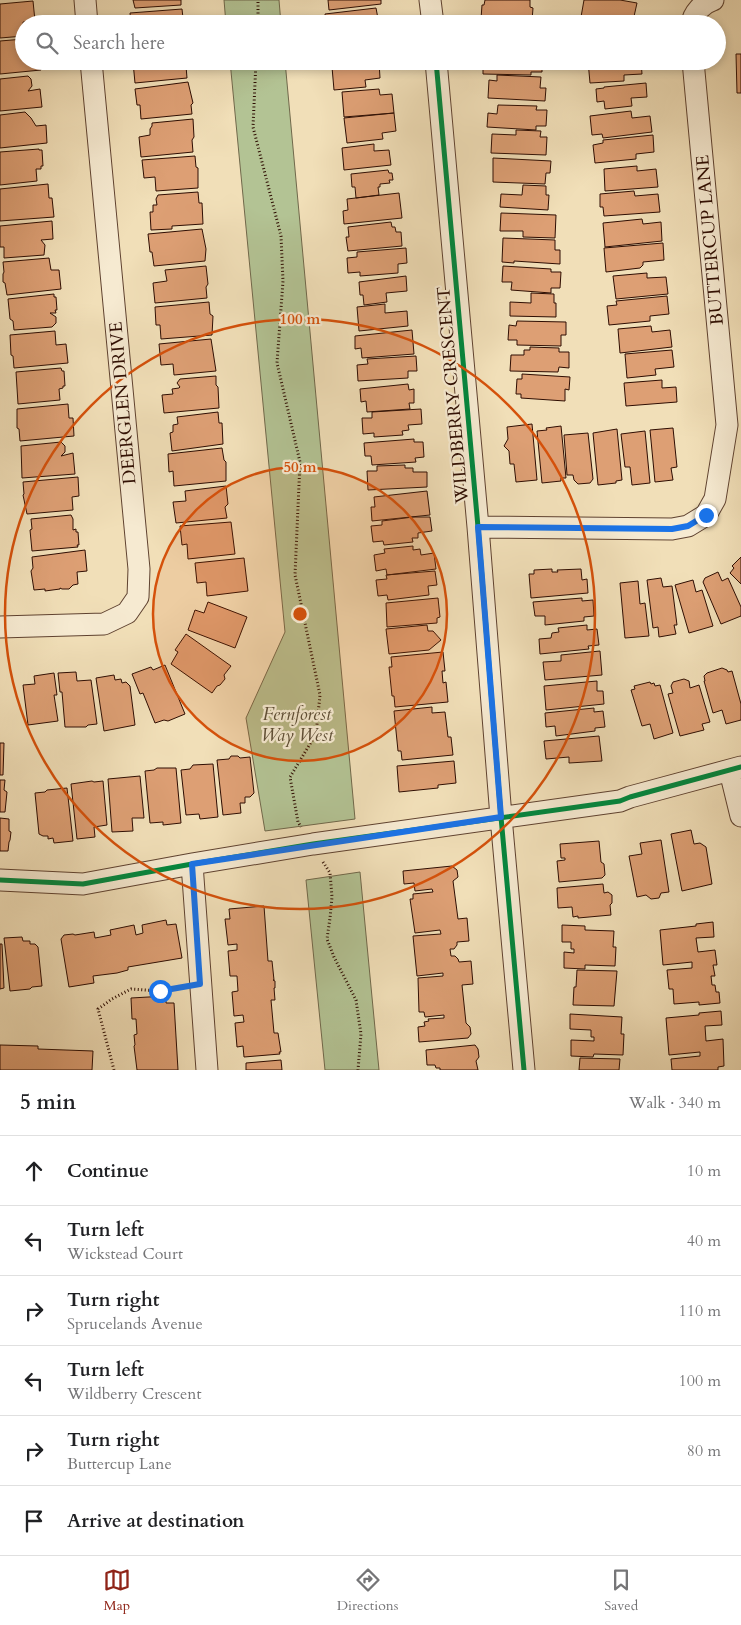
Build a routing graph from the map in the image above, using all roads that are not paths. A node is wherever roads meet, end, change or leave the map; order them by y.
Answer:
1 (85, 0) edge
2 (430, 0) edge
3 (713, 0) edge
4 (86, 15) edge
5 (432, 15) edge
6 (695, 15) edge
7 (92, 70) edge
8 (437, 70) edge
9 (694, 70) edge
10 (478, 527) junction
11 (0, 627) edge
12 (736, 769) edge
13 (741, 816) edge
14 (501, 817) junction
15 (192, 864) junction
16 (0, 880) edge
17 (206, 1070) edge
18 (524, 1070) edge

1 - 4 street
2 - 5 street
3 - 6 street
7 - 11 street, DEERGLEN DRIVE
8 - 10 street, WILDBERRY CRESCENT
9 - 10 street, BUTTERCUP LANE
10 - 14 street, WILDBERRY CRESCENT
12 - 13 street
12 - 14 street
14 - 15 street
14 - 18 street, WILDBERRY CRESCENT
15 - 16 street
15 - 17 street

